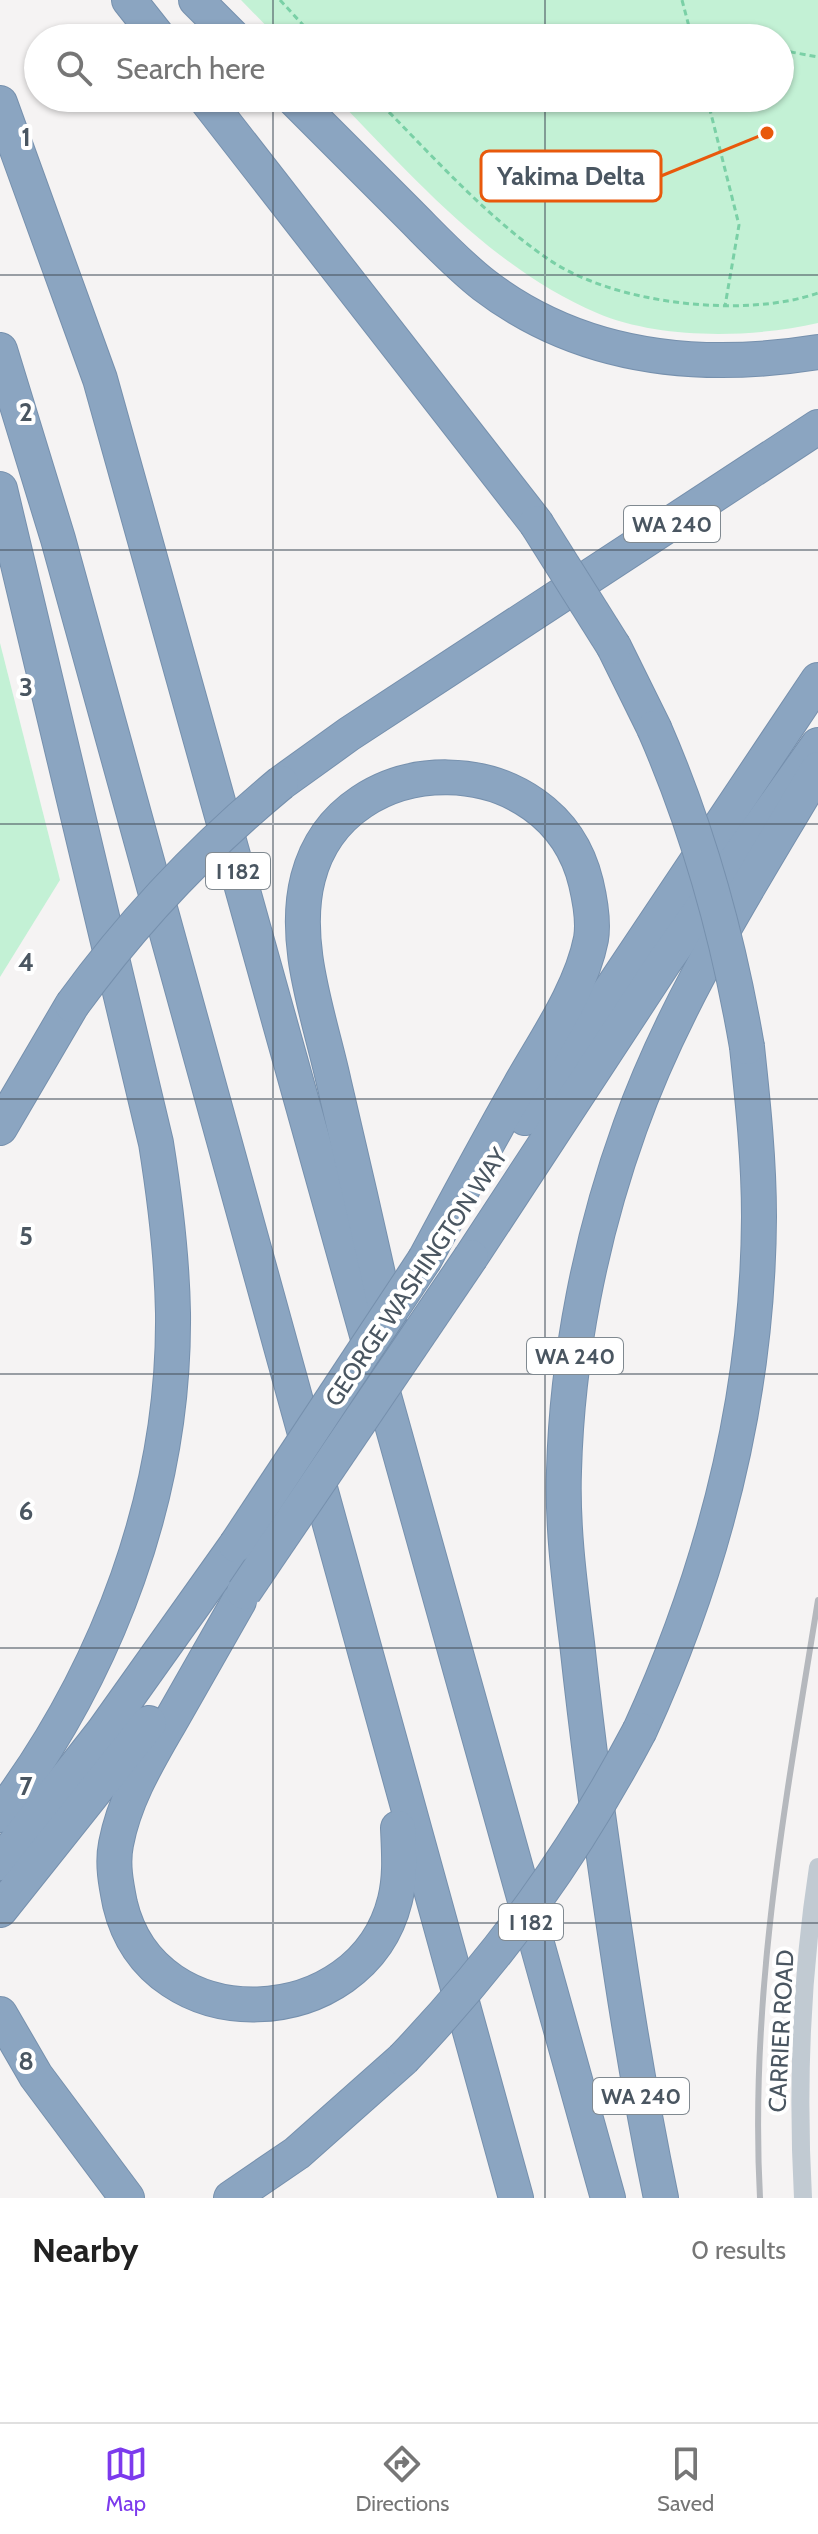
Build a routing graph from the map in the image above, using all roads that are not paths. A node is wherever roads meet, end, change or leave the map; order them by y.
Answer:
1 (129, 0) edge
2 (196, 0) edge
3 (148, 24) edge
4 (220, 24) edge
5 (0, 103) edge
6 (216, 112) edge
7 (307, 112) edge
8 (0, 350) edge
9 (818, 352) edge
10 (818, 427) edge
11 (0, 489) edge
12 (818, 680) edge
13 (818, 745) edge
14 (818, 769) edge
15 (0, 1128) edge
16 (425, 1259) junction
17 (241, 1596) junction
18 (454, 1646) junction
19 (370, 1678) junction
20 (0, 1815) edge
21 (0, 1863) edge
22 (818, 1867) edge
23 (0, 1910) edge
24 (4, 2022) edge
25 (126, 2196) edge
26 (231, 2198) edge
27 (516, 2198) edge
28 (608, 2198) edge
29 (661, 2198) edge
30 (803, 2198) edge

1 - 3 highway
2 - 4 highway
5 - 18 highway, I 182
6 - 26 highway, bridge
7 - 9 highway
8 - 19 highway
10 - 15 highway, WA 240, bridge
11 - 20 highway
12 - 16 highway, GEORGE WASHINGTON WAY
13 - 17 highway, GEORGE WASHINGTON WAY, bridge
14 - 29 highway, WA 240
16 - 18 highway
16 - 21 highway, GEORGE WASHINGTON WAY, bridge
17 - 19 highway
17 - 23 highway, GEORGE WASHINGTON WAY
18 - 28 highway, I 182
19 - 27 highway
22 - 30 street, CARRIER ROAD
24 - 25 highway

